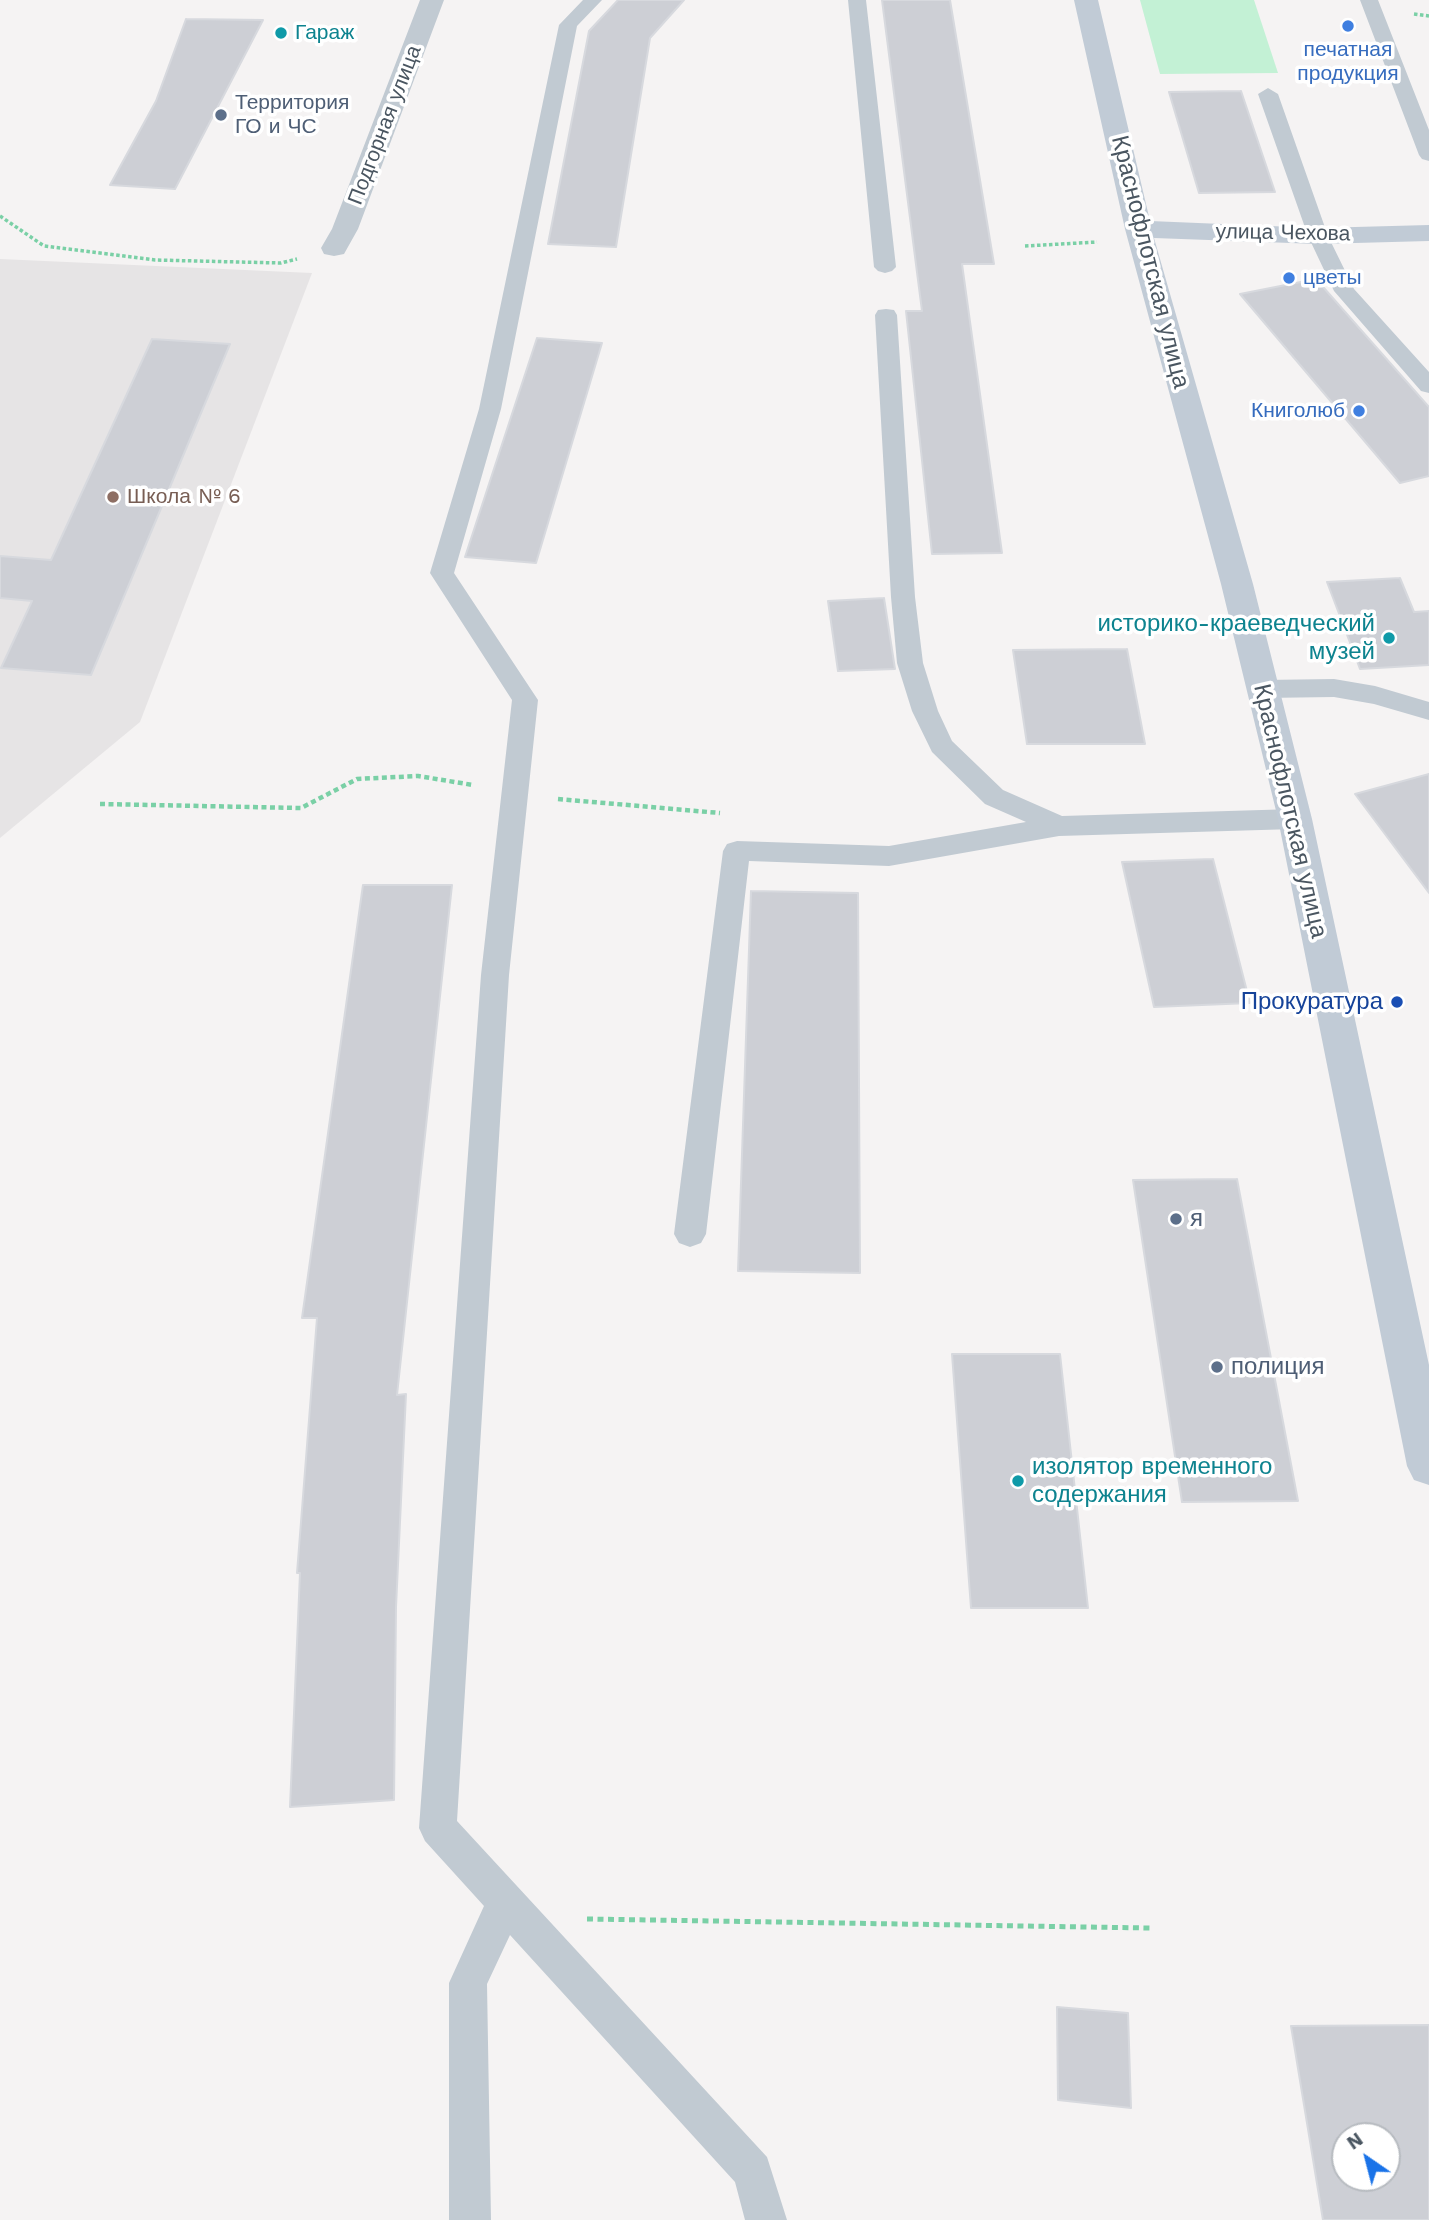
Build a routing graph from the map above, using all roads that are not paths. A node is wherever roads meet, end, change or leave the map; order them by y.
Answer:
1 (432, 0) edge
2 (593, 0) edge
3 (857, 0) edge
4 (1086, 0) edge
5 (1369, 0) edge
6 (1268, 94) dead end
7 (1429, 155) edge
8 (1138, 229) junction
9 (1429, 233) edge
10 (1318, 236) junction
11 (334, 248) road end
12 (885, 267) dead end
13 (886, 315) dead end
14 (1429, 386) edge
15 (1263, 689) junction
16 (1429, 711) edge
17 (1295, 819) junction
18 (1059, 826) junction
19 (690, 1234) dead end
20 (1429, 1466) edge
21 (513, 1910) junction
22 (470, 2220) edge
23 (766, 2220) edge

1 - 11 street, Подгорная улица
2 - 21 lane
3 - 12 lane
4 - 8 main road, Краснофлотская улица
5 - 7 lane
6 - 10 lane
8 - 10 main road, улица Чехова
8 - 15 main road, Краснофлотская улица
9 - 10 main road, улица Чехова
10 - 14 lane
13 - 18 lane
15 - 16 lane
15 - 17 main road, Краснофлотская улица
17 - 18 lane
17 - 20 main road, Краснофлотская улица
18 - 19 lane
21 - 22 lane
21 - 23 lane

